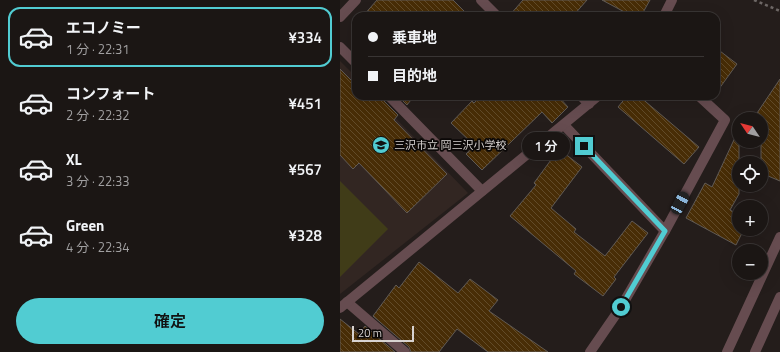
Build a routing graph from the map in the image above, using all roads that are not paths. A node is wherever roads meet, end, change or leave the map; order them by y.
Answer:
1 (356, 0) edge
2 (481, 0) edge
3 (672, 0) edge
4 (493, 12) edge
5 (666, 12) edge
6 (340, 17) edge
7 (340, 47) edge
8 (352, 59) edge
9 (393, 100) edge
10 (585, 100) edge
11 (594, 100) edge
12 (703, 100) edge
13 (589, 104) junction
14 (564, 124) junction
15 (482, 191) junction
16 (665, 231) junction
17 (780, 237) edge
18 (780, 297) edge
19 (344, 305) edge
20 (405, 352) edge
21 (590, 352) edge
22 (727, 352) edge
23 (755, 352) edge

1 - 6 street
2 - 4 street
3 - 5 street
7 - 8 street
9 - 15 street
10 - 13 street
11 - 13 street
12 - 16 street
13 - 14 street
14 - 15 street
14 - 16 street
15 - 19 street
16 - 21 street
17 - 22 street
18 - 23 street
19 - 20 street

